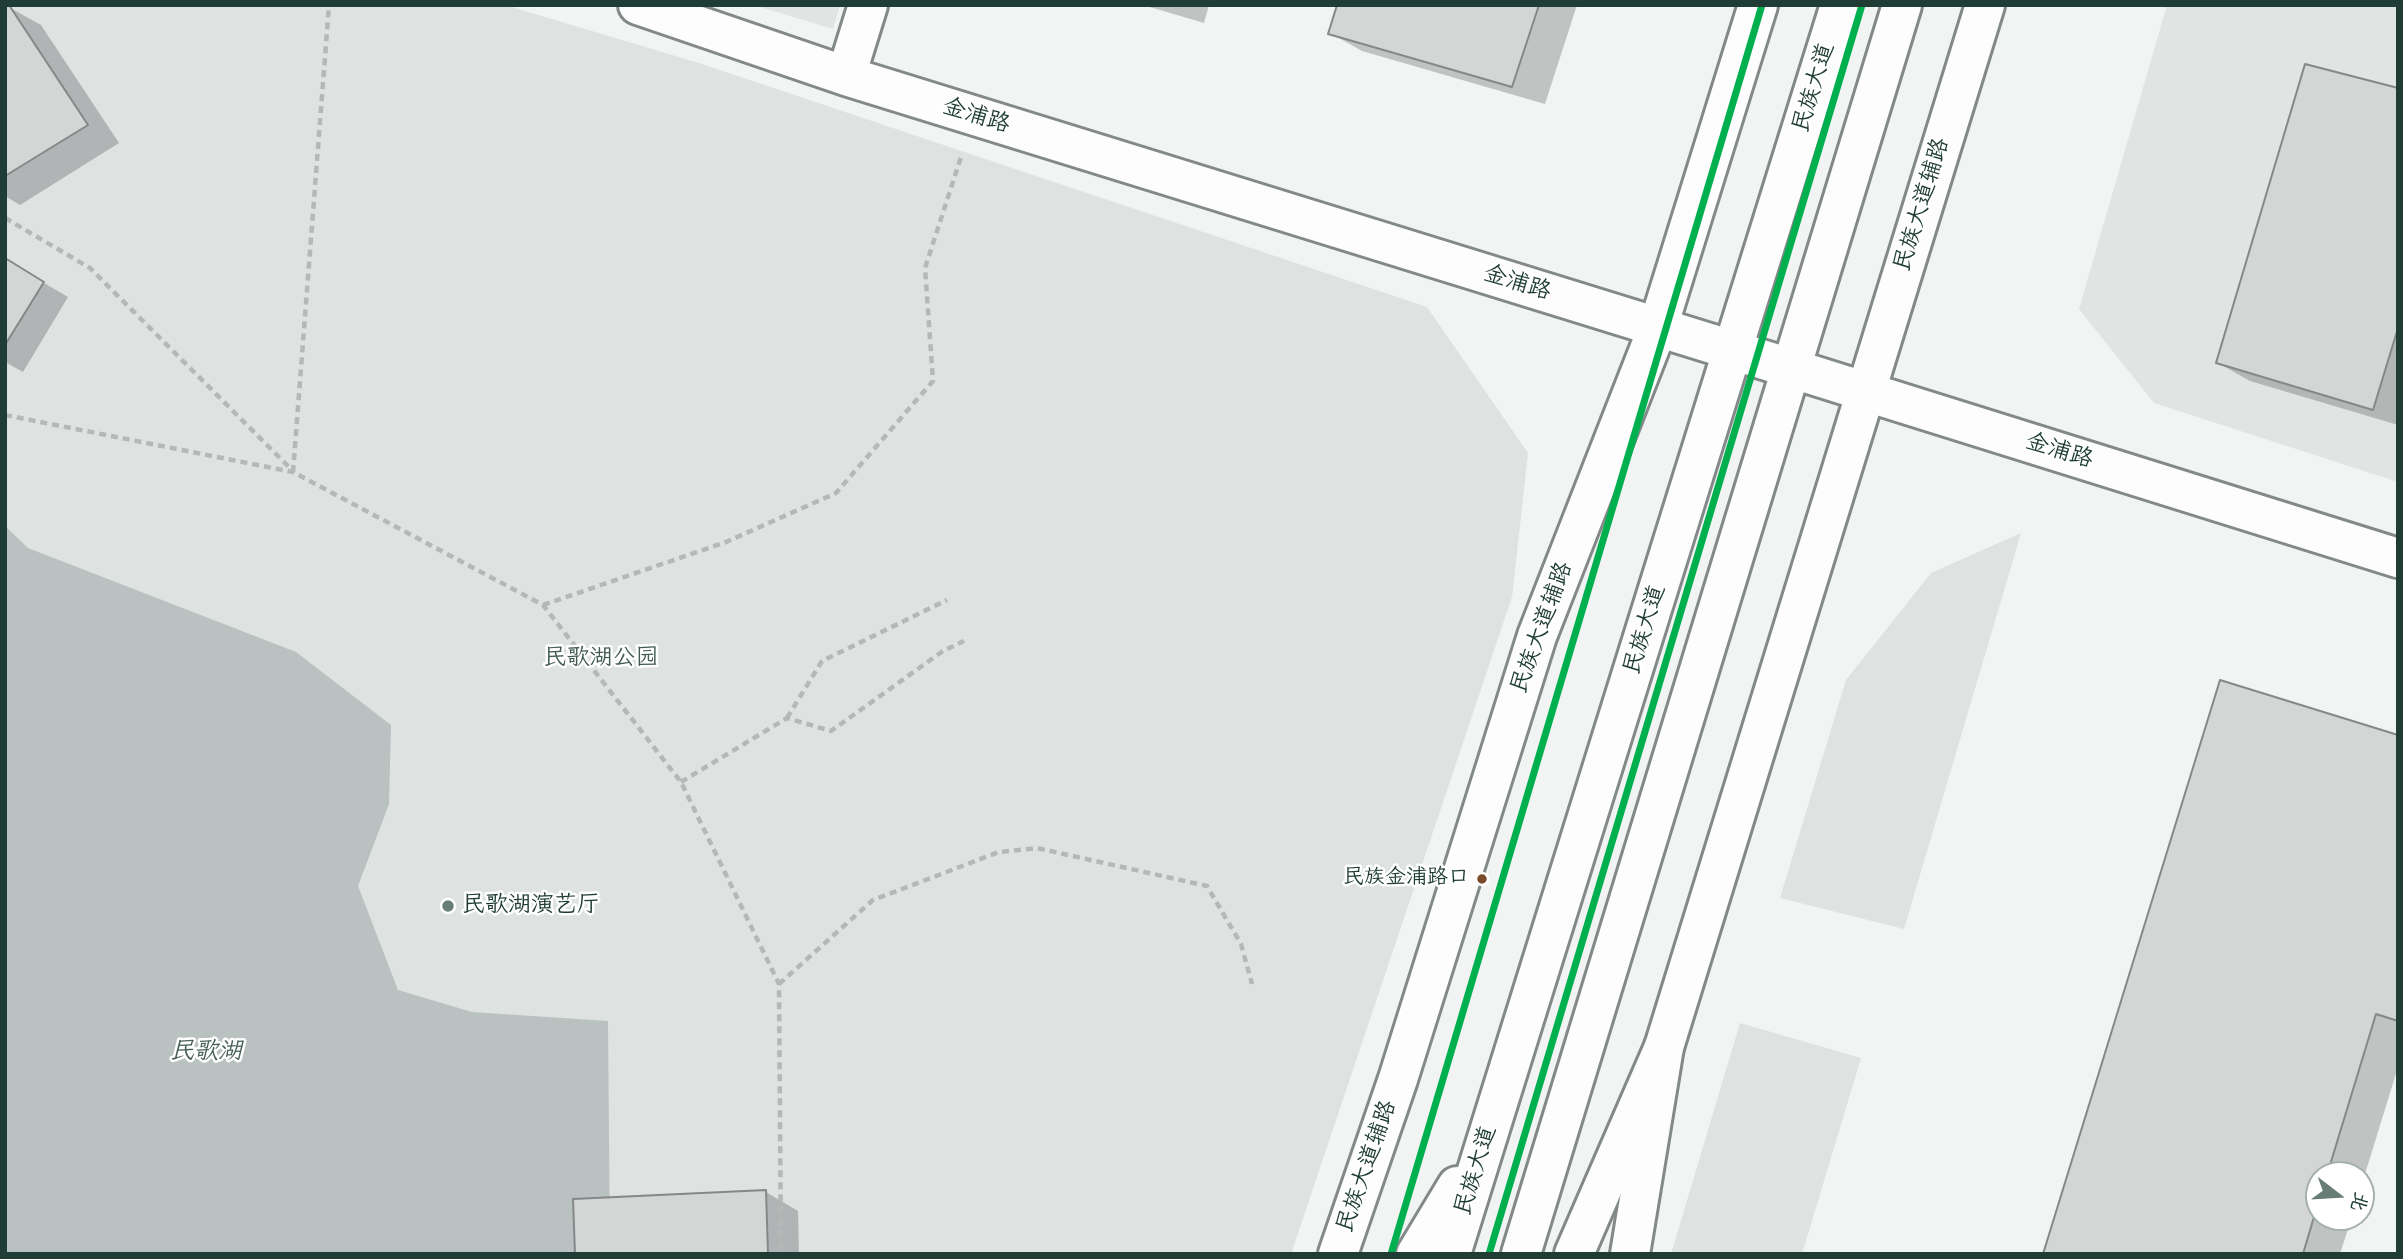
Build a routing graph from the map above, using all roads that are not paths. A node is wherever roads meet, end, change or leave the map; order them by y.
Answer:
1 (638, 5) edge
2 (868, 5) edge
3 (1758, 5) edge
4 (1840, 5) edge
5 (1902, 5) edge
6 (1985, 5) edge
7 (846, 76) junction
8 (1658, 327) junction
9 (1734, 351) junction
10 (1790, 368) junction
11 (1866, 391) junction
12 (2398, 558) edge
13 (1664, 1047) junction
14 (1488, 1134) junction
15 (1338, 1254) edge
16 (1416, 1254) edge
17 (1451, 1254) edge
18 (1521, 1254) edge
19 (1574, 1254) edge
20 (1630, 1254) edge

1 - 7 main road, 金浦路
2 - 7 main road
3 - 8 main road, 民族大道辅路
4 - 9 main road, 民族大道
5 - 10 main road
6 - 11 main road, 民族大道辅路
7 - 8 main road, 金浦路
8 - 9 main road, 金浦路
8 - 15 main road, 民族大道辅路
9 - 10 main road, 金浦路
9 - 14 main road, 民族大道
10 - 11 main road, 金浦路
10 - 18 main road
11 - 12 main road, 金浦路
11 - 13 main road, 民族大道辅路
13 - 19 main road
13 - 20 main road, 民族大道辅路
14 - 16 main road
14 - 17 main road, 民族大道

